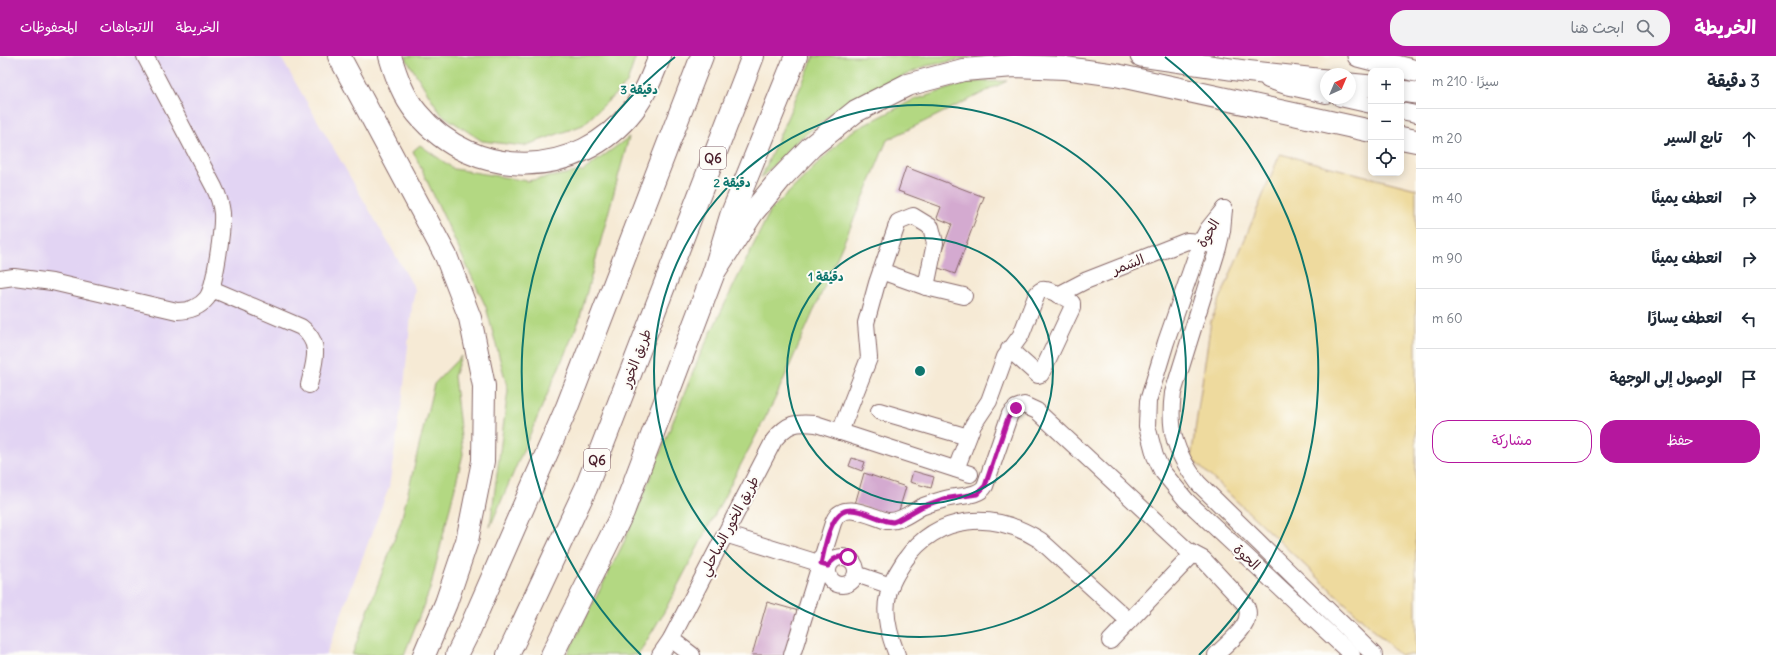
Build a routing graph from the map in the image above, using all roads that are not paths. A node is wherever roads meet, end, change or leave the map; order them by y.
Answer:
1 (145, 56) edge
2 (338, 56) edge
3 (355, 56) edge
4 (390, 56) edge
5 (660, 56) edge
6 (702, 56) edge
7 (753, 56) edge
8 (796, 56) edge
9 (1141, 56) edge
10 (1358, 56) edge
11 (1244, 71) junction
12 (1416, 71) edge
13 (1320, 79) edge
14 (1356, 85) edge
15 (1368, 86) edge
16 (1404, 91) edge
17 (1416, 93) edge
18 (1320, 94) edge
19 (1356, 102) edge
20 (1368, 104) edge
21 (1404, 112) edge
22 (1416, 114) edge
23 (1368, 130) edge
24 (1404, 139) edge
25 (1416, 141) edge
26 (386, 142) junction
27 (1201, 242) junction
28 (1218, 248) junction
29 (881, 271) junction
30 (714, 272) junction
31 (0, 279) edge
32 (926, 287) junction
33 (212, 289) junction
34 (1058, 295) junction
35 (964, 296) dead end
36 (1009, 349) junction
37 (309, 385) dead end
38 (879, 411) dead end
39 (840, 432) junction
40 (968, 437) junction
41 (725, 534) junction
42 (1194, 554) junction
43 (825, 565) junction
44 (891, 586) junction
45 (1129, 621) junction
46 (671, 639) junction
47 (1110, 641) dead end
48 (424, 655) edge
49 (457, 655) edge
50 (508, 655) edge
51 (552, 655) edge
52 (660, 655) edge
53 (692, 655) edge
54 (792, 655) edge
55 (897, 655) edge
56 (1216, 655) edge
57 (1352, 655) edge
58 (1374, 655) edge

1 - 33 street
2 - 26 highway
3 - 26 highway
4 - 5 highway
6 - 49 highway
7 - 50 highway, طريق الخور / Q6
8 - 30 highway
9 - 11 main road
10 - 12 main road
11 - 13 main road
11 - 18 street
14 - 15 main road
16 - 17 main road
19 - 20 street
21 - 22 street
23 - 30 highway
24 - 25 highway
26 - 48 highway
27 - 28 street
27 - 28 street, الحوة
27 - 34 street, السَمر
27 - 57 street, الحوة
28 - 58 street, الحوة
29 - 32 street
29 - 32 street
29 - 39 street
30 - 51 highway
31 - 33 street
32 - 35 street
33 - 37 street
34 - 36 street
34 - 36 street
36 - 40 street
38 - 40 street
39 - 40 street, طريق الخور الساحلي
39 - 41 street, طريق الخور الساحلي
41 - 43 street
41 - 46 street, طريق الخور الساحلي
42 - 43 street
42 - 45 street
42 - 56 street
43 - 44 street
43 - 54 street
44 - 45 street
44 - 55 street
45 - 47 street
46 - 52 street, طريق الخور الساحلي
46 - 53 street

